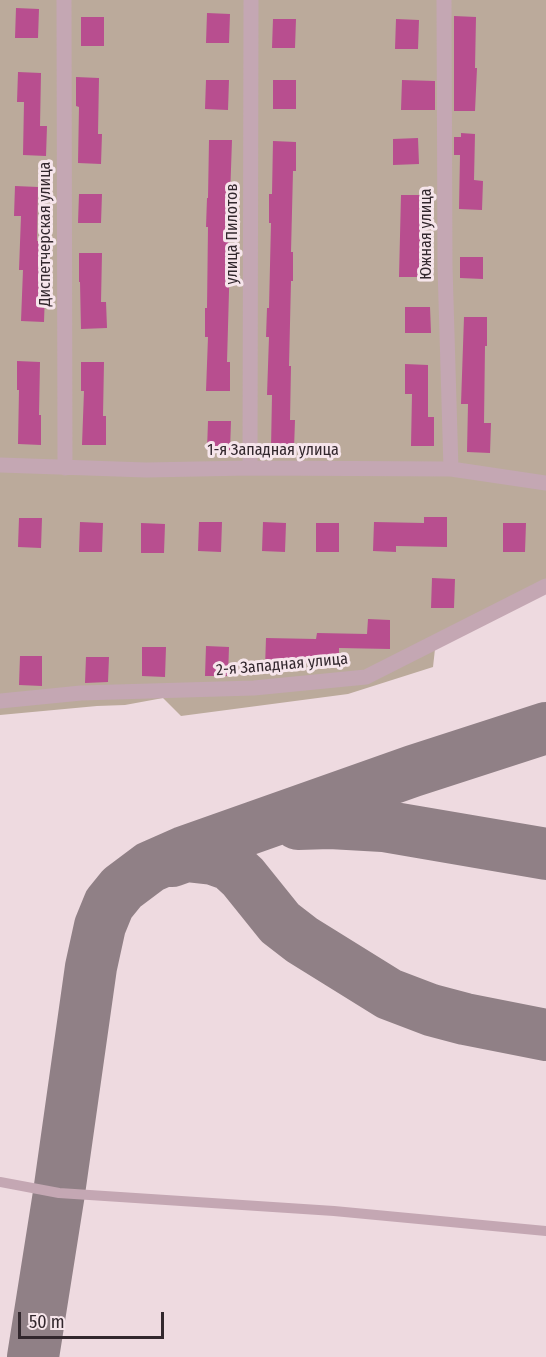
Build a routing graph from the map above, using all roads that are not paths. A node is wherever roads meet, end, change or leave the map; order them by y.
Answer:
1 (64, 0) edge
2 (251, 0) edge
3 (444, 0) edge
4 (0, 465) edge
5 (65, 468) junction
6 (250, 468) junction
7 (451, 469) junction
8 (546, 483) edge
9 (546, 586) edge
10 (0, 701) edge
11 (0, 1182) edge
12 (546, 1231) edge

1 - 5 street, Диспетчерская улица
2 - 6 street, улица Пилотов
3 - 7 street, Южная улица
4 - 5 street, 1-я Западная улица
5 - 6 street, 1-я Западная улица
6 - 7 street, 1-я Западная улица
7 - 8 street, 1-я Западная улица
9 - 10 street, 2-я Западная улица
11 - 12 lane

